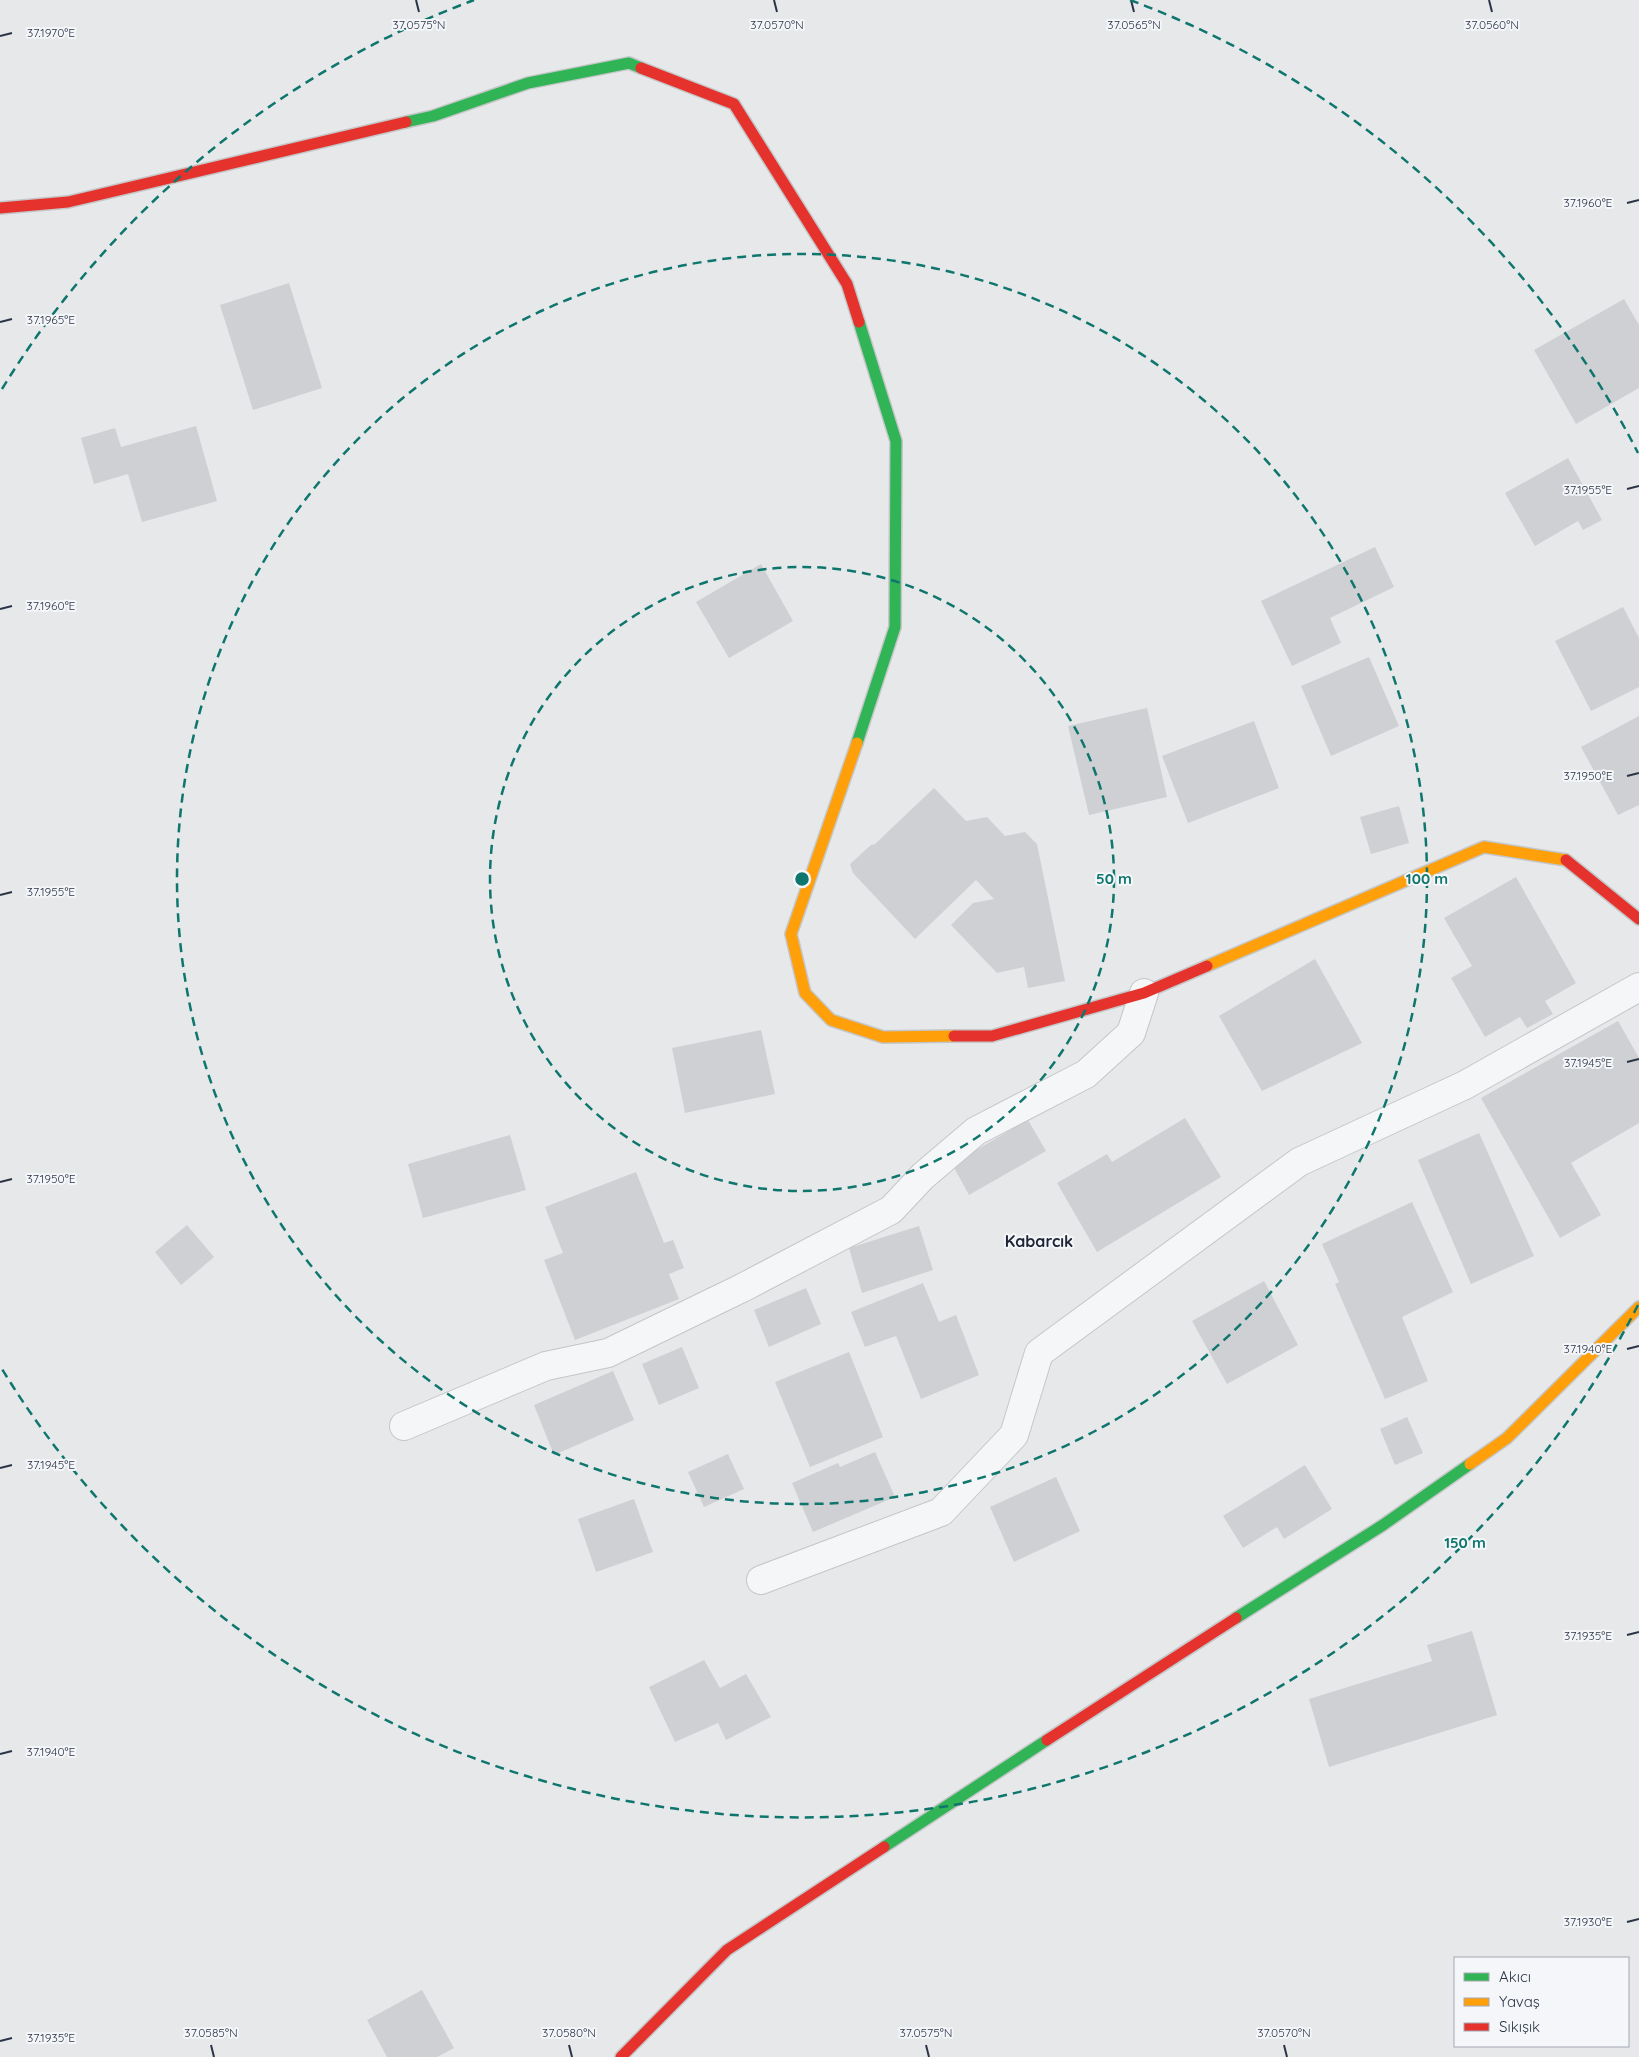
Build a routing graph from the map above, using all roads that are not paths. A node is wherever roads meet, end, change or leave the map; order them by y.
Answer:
1 (0, 208) edge
2 (1639, 918) edge
3 (1639, 987) edge
4 (1144, 992) junction
5 (1639, 1307) edge
6 (404, 1426) dead end
7 (761, 1580) dead end
8 (621, 2057) edge

1 - 4 street
2 - 4 street
3 - 7 street
4 - 6 street
5 - 8 street

